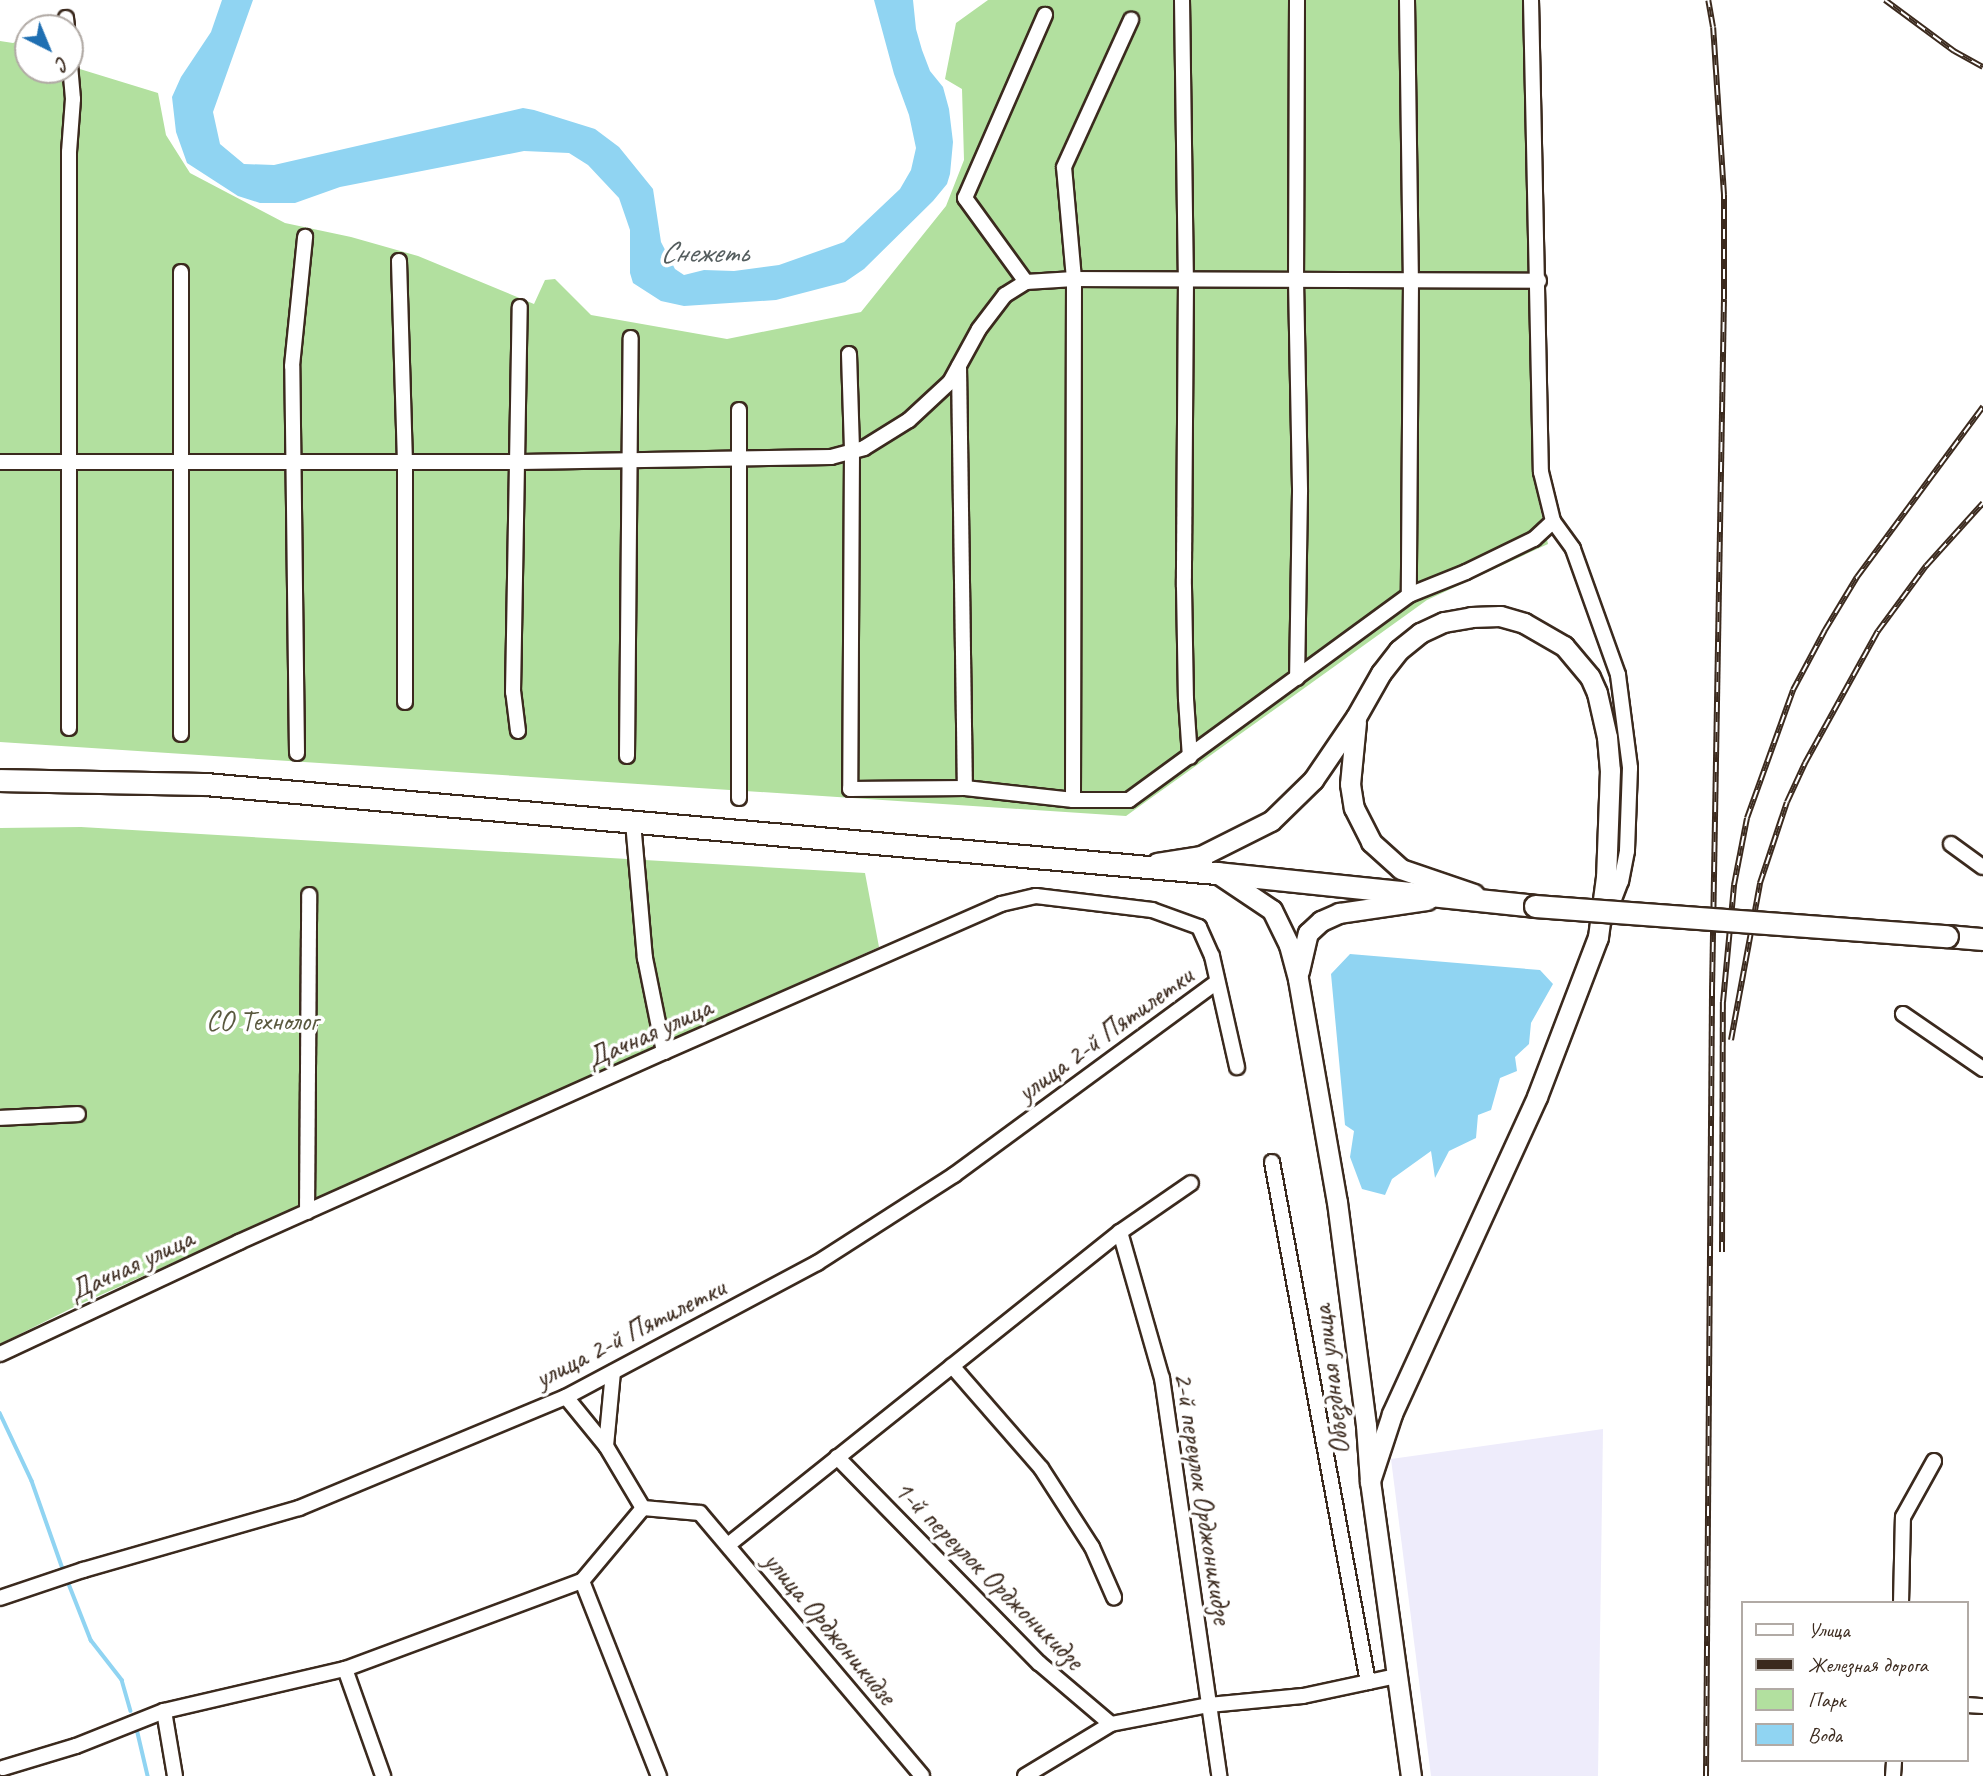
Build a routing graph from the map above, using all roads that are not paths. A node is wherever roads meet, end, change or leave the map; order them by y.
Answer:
1 (1182, 0) edge
2 (1297, 0) edge
3 (1406, 0) edge
4 (1531, 0) edge
5 (1045, 15) dead end
6 (1131, 20) dead end
7 (72, 84) edge
8 (306, 237) dead end
9 (399, 261) dead end
10 (181, 272) dead end
11 (1074, 279) junction
12 (1186, 279) junction
13 (1296, 280) junction
14 (1411, 280) junction
15 (1539, 281) junction
16 (1026, 282) junction
17 (520, 307) dead end
18 (631, 338) dead end
19 (849, 354) dead end
20 (959, 365) junction
21 (739, 410) dead end
22 (852, 451) junction
23 (742, 459) junction
24 (630, 460) junction
25 (0, 462) edge
26 (69, 462) junction
27 (181, 462) junction
28 (292, 462) junction
29 (405, 462) junction
30 (517, 462) junction
31 (1553, 521) junction
32 (1409, 595) junction
33 (1297, 678) junction
34 (405, 702) dead end
35 (1356, 717) junction
36 (69, 728) dead end
37 (518, 730) dead end
38 (181, 734) dead end
39 (297, 753) dead end
40 (627, 756) dead end
41 (1190, 757) junction
42 (0, 780) edge
43 (965, 788) junction
44 (739, 798) dead end
45 (1073, 800) junction
46 (633, 822) junction
47 (1951, 844) dead end
48 (1111, 864) junction
49 (1983, 867) edge
50 (1217, 873) junction
51 (309, 895) dead end
52 (1444, 897) junction
53 (1506, 903) junction
54 (1598, 937) junction
55 (1983, 939) edge
56 (1298, 979) junction
57 (1217, 982) junction
58 (1903, 1014) dead end
59 (664, 1052) junction
60 (1237, 1067) dead end
61 (1983, 1069) edge
62 (78, 1114) dead end
63 (0, 1118) edge
64 (1272, 1162) dead end
65 (1191, 1183) dead end
66 (307, 1212) junction
67 (1120, 1232) junction
68 (0, 1354) edge
69 (952, 1366) junction
70 (613, 1372) junction
71 (566, 1397) junction
72 (1366, 1425) junction
73 (1388, 1425) junction
74 (606, 1446) junction
75 (837, 1457) junction
76 (1934, 1461) dead end
77 (1370, 1481) junction
78 (643, 1508) junction
79 (729, 1545) junction
80 (583, 1581) junction
81 (1114, 1597) dead end
82 (0, 1598) edge
83 (1901, 1601) edge
84 (345, 1670) junction
85 (1396, 1676) junction
86 (1368, 1682) junction
87 (1209, 1705) junction
88 (164, 1711) junction
89 (1111, 1724) junction
90 (3, 1769) edge
91 (176, 1776) edge
92 (383, 1776) edge
93 (659, 1776) edge
94 (922, 1776) edge
95 (1025, 1776) edge
96 (1219, 1776) edge
97 (1410, 1776) edge

1 - 12 street
2 - 13 street
3 - 14 street
4 - 15 street
5 - 16 street
6 - 11 street
7 - 26 street
8 - 28 street
9 - 29 street
10 - 27 street
11 - 12 street
11 - 16 street
11 - 45 street
12 - 13 street
12 - 41 street
13 - 14 street
13 - 33 street
14 - 15 street
14 - 32 street
15 - 31 street
16 - 20 street
17 - 30 street
18 - 24 street
19 - 22 street
20 - 22 street
20 - 43 street
21 - 23 street
22 - 23 street
22 - 43 street
23 - 24 street
23 - 44 street
24 - 30 street
24 - 40 street
25 - 26 street
26 - 27 street
26 - 36 street
27 - 28 street
27 - 38 street
28 - 29 street
28 - 39 street
29 - 30 street
29 - 34 street
30 - 37 street
31 - 32 street
31 - 54 street
32 - 33 street
33 - 41 street
35 - 48 street
35 - 53 street
35 - 54 street
41 - 45 street
42 - 46 main road
43 - 45 street
46 - 48 main road
46 - 59 street
47 - 49 street
48 - 50 main road
50 - 52 main road
50 - 56 street
51 - 66 street
52 - 53 main road
52 - 56 street
53 - 55 main road, bridge
54 - 73 street
56 - 72 street, Объездная улица
57 - 59 street, Дачная улица
57 - 60 street, Дачная улица
57 - 70 street, улица 2-й Пятилетки
58 - 61 street
59 - 66 street, Дачная улица
62 - 63 street
64 - 86 street
65 - 67 street
66 - 68 street, Дачная улица
67 - 69 street
67 - 87 street, 2-й переулок Орджоникидзе
69 - 75 street
69 - 81 street
70 - 71 street, улица 2-й Пятилетки
70 - 74 street
71 - 74 street
71 - 82 street, улица 2-й Пятилетки
72 - 73 street
72 - 77 street, Объездная улица
73 - 77 street
74 - 78 street
75 - 79 street
75 - 89 street, 1-й переулок Орджоникидзе
76 - 83 street
77 - 85 street, Объездная улица
78 - 79 street, улица Орджоникидзе
78 - 80 street
79 - 94 street, улица Орджоникидзе
80 - 84 street
80 - 93 street
84 - 88 street
84 - 92 street
85 - 86 street
85 - 97 street, Объездная улица
86 - 87 street
87 - 89 street
87 - 96 street, 2-й переулок Орджоникидзе
88 - 90 street
88 - 91 street
89 - 95 street

